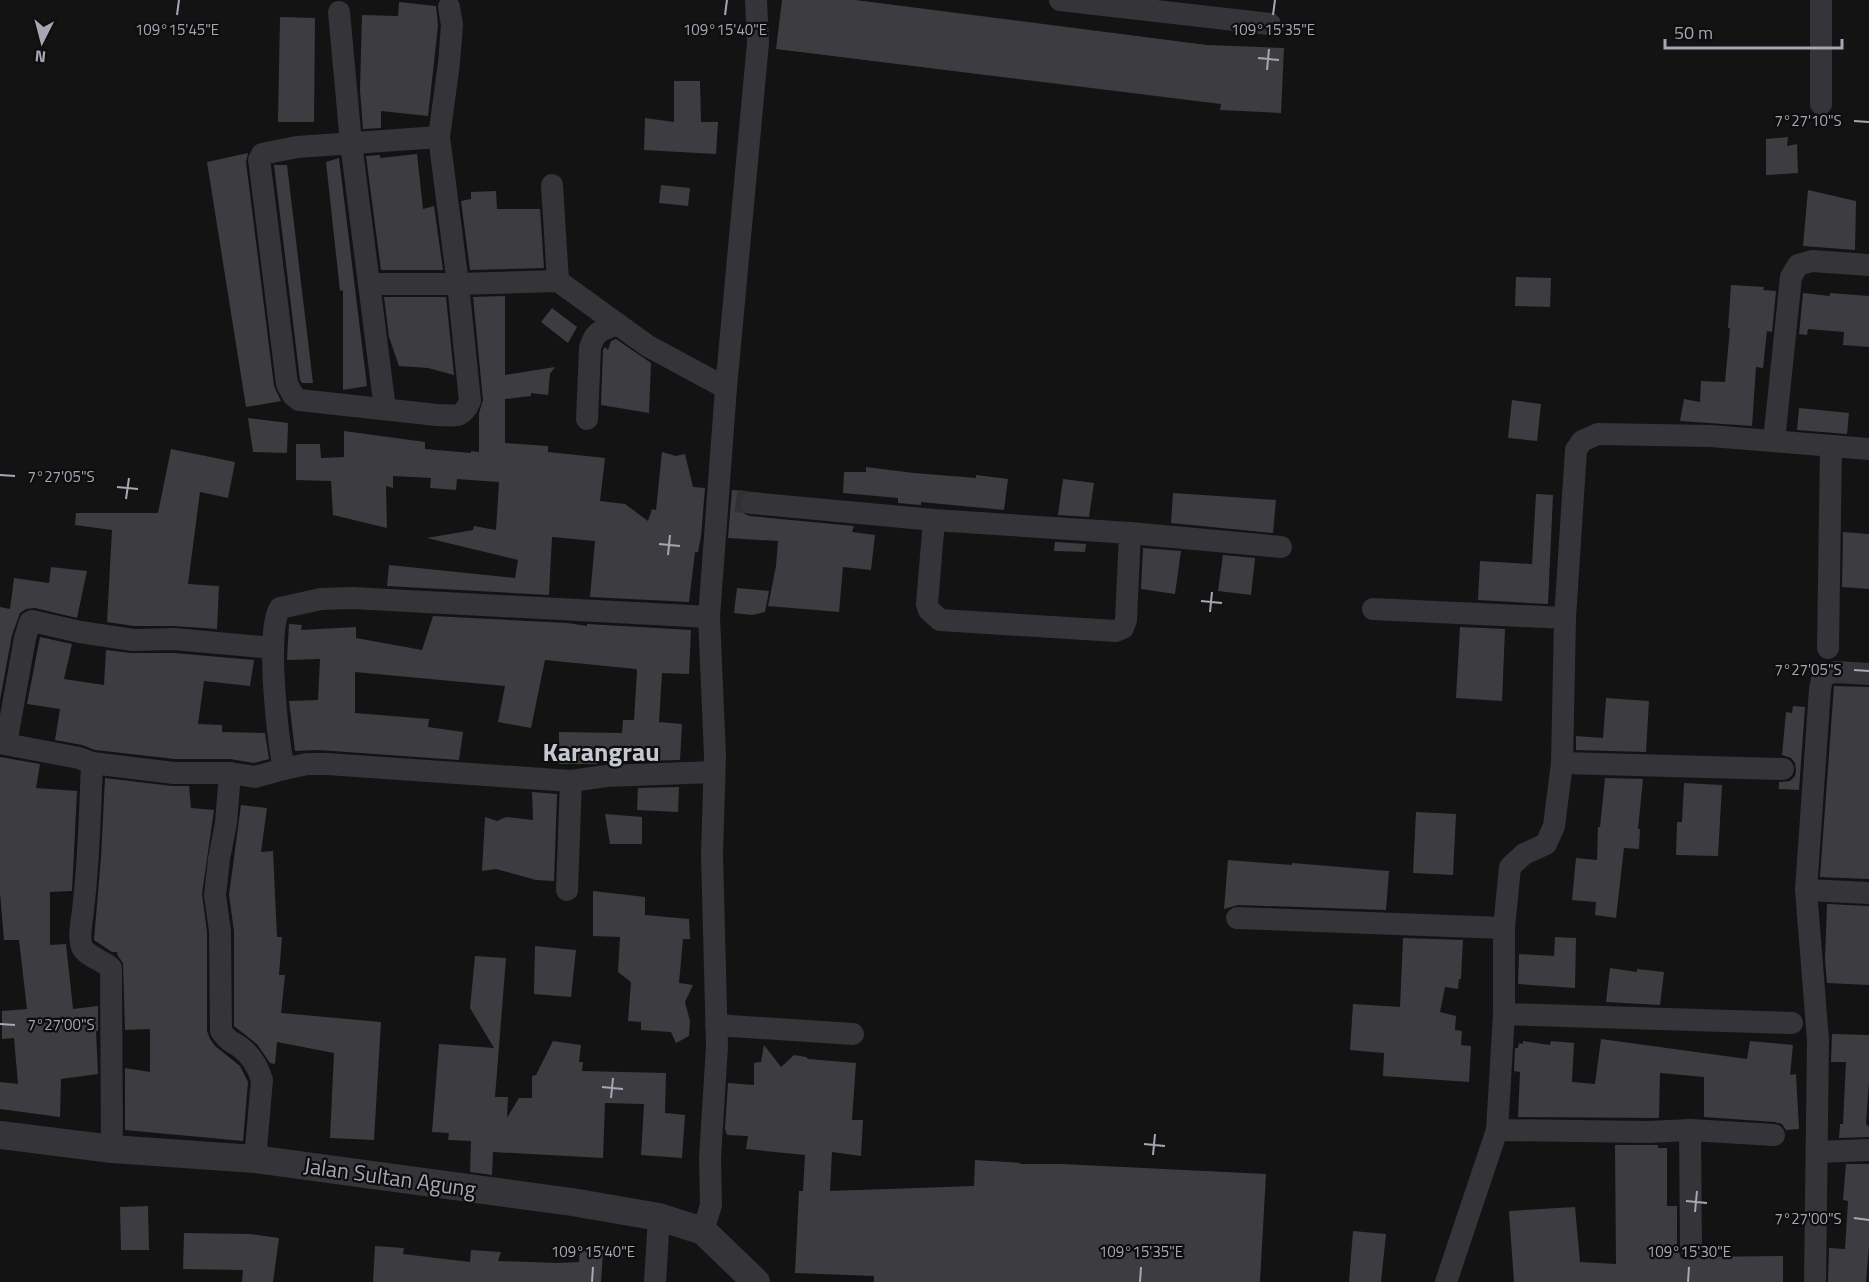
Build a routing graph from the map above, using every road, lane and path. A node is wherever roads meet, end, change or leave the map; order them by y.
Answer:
1 (756, 0) edge
2 (1060, 0) edge
3 (1821, 0) edge
4 (449, 7) dead end
5 (339, 12) dead end
6 (1270, 24) dead end
7 (1821, 104) dead end
8 (439, 137) junction
9 (351, 143) junction
10 (552, 184) dead end
11 (1869, 265) edge
12 (558, 281) junction
13 (369, 284) junction
14 (458, 284) junction
15 (618, 324) junction
16 (726, 388) junction
17 (385, 409) junction
18 (587, 419) dead end
19 (1774, 441) junction
20 (1831, 446) junction
21 (1869, 449) edge
22 (735, 501) junction
23 (934, 519) junction
24 (1130, 533) junction
25 (1281, 547) dead end
26 (1373, 609) dead end
27 (709, 617) junction
28 (1565, 618) junction
29 (273, 648) junction
30 (1828, 648) dead end
31 (1869, 674) edge
32 (3, 744) edge
33 (92, 763) junction
34 (1562, 763) junction
35 (284, 769) junction
36 (1783, 769) dead end
37 (714, 772) junction
38 (230, 773) junction
39 (571, 781) junction
40 (567, 890) dead end
41 (1806, 890) junction
42 (1869, 893) edge
43 (1236, 918) dead end
44 (1504, 928) junction
45 (1504, 1014) junction
46 (1792, 1023) dead end
47 (716, 1025) junction
48 (853, 1034) dead end
49 (1497, 1130) junction
50 (1690, 1130) junction
51 (0, 1135) edge
52 (1774, 1135) dead end
53 (112, 1149) junction
54 (1869, 1150) edge
55 (1817, 1152) junction
56 (255, 1159) junction
57 (659, 1217) junction
58 (703, 1231) junction
59 (1691, 1247) dead end
60 (655, 1282) edge
61 (756, 1282) edge
62 (1446, 1282) edge
63 (1815, 1282) edge

1 - 16 street
2 - 6 street
3 - 7 street
4 - 8 street
5 - 9 street
8 - 9 street
8 - 14 street
9 - 13 street
9 - 17 street
10 - 12 street
11 - 19 street
12 - 14 street
12 - 15 street
13 - 14 street
13 - 17 street
14 - 17 street
15 - 16 street
15 - 18 street
16 - 22 street
19 - 20 street
19 - 28 street
20 - 21 street
20 - 30 street
22 - 23 street
22 - 27 street
23 - 24 street
23 - 24 street
24 - 25 street
26 - 28 street
27 - 29 street
27 - 37 street
28 - 34 street
29 - 32 street
29 - 35 street
31 - 41 street
32 - 33 street
33 - 38 street
33 - 53 street
34 - 36 street
34 - 44 street
35 - 38 street
35 - 39 street
37 - 39 street
37 - 47 street
38 - 56 street
39 - 40 street
41 - 42 street
41 - 55 street
43 - 44 street
44 - 45 street
45 - 46 street
45 - 49 street
47 - 48 street
47 - 58 street
49 - 50 street
49 - 62 street
50 - 52 street
50 - 59 street
51 - 53 street, Jalan Sultan Agung
53 - 56 street, Jalan Sultan Agung
54 - 55 street
55 - 63 street
56 - 57 street, Jalan Sultan Agung
57 - 58 street, Jalan Sultan Agung
57 - 60 street
58 - 61 street, Jalan Sultan Agung

